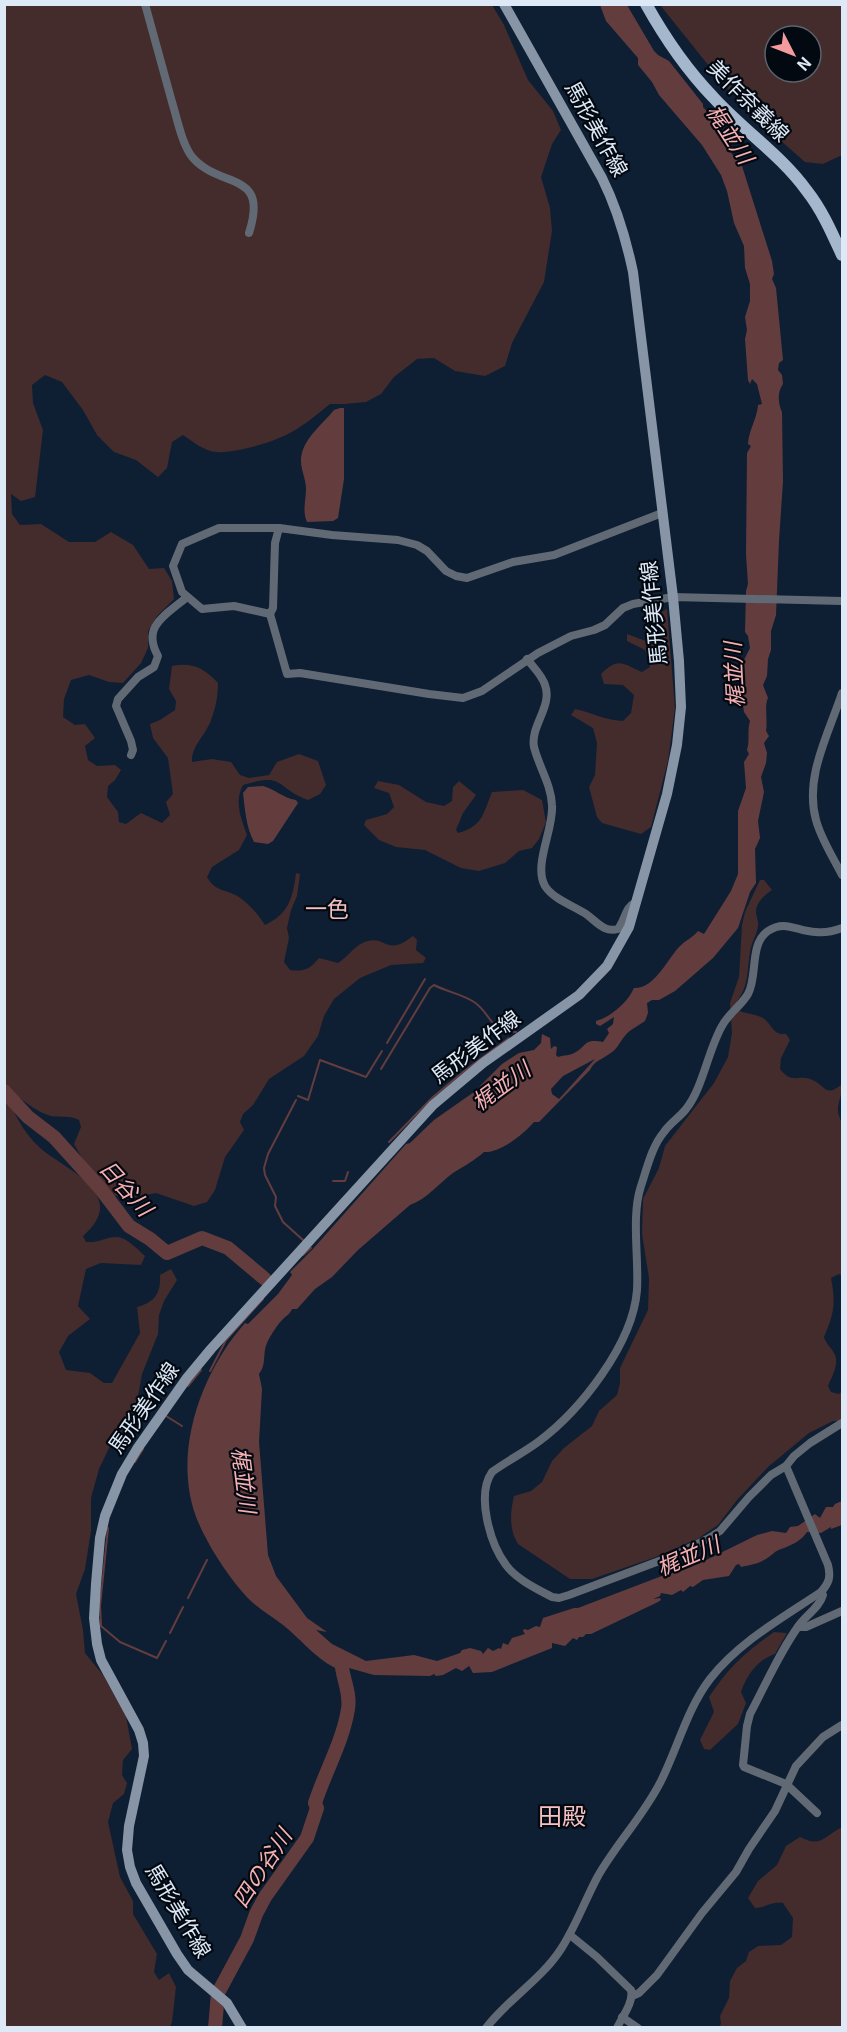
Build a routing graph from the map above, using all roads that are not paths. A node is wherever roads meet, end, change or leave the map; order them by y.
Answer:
1 (145, 4) edge
2 (504, 4) edge
3 (646, 4) edge
4 (249, 233) dead end
5 (843, 255) edge
6 (662, 513) junction
7 (279, 528) junction
8 (188, 597) junction
9 (673, 597) junction
10 (843, 601) edge
11 (270, 615) junction
12 (527, 659) junction
13 (843, 693) edge
14 (131, 755) dead end
15 (843, 875) edge
16 (637, 901) junction
17 (843, 928) edge
18 (843, 1423) edge
19 (786, 1466) junction
20 (821, 1592) junction
21 (843, 1611) edge
22 (798, 1627) junction
23 (843, 1725) edge
24 (786, 1784) junction
25 (817, 1813) dead end
26 (570, 1935) junction
27 (632, 1996) junction
28 (622, 2017) junction
29 (242, 2028) edge
30 (486, 2028) edge
31 (616, 2028) edge
32 (638, 2028) edge

1 - 4 street
2 - 6 main road, 馬形美作線
3 - 5 main road, 美作奈義線
6 - 7 street
6 - 9 main road, 馬形美作線
7 - 8 street
7 - 11 street
8 - 11 street
8 - 14 street
9 - 10 street
9 - 12 street
9 - 16 main road, 馬形美作線
11 - 12 street
12 - 16 street
13 - 15 street
16 - 29 main road, 馬形美作線
17 - 19 street
18 - 19 street
19 - 20 street
20 - 22 street
20 - 26 street
21 - 22 street
22 - 24 street
23 - 24 street
24 - 25 street
24 - 27 street
26 - 27 street
26 - 30 street
27 - 28 street
28 - 31 street
28 - 32 street

